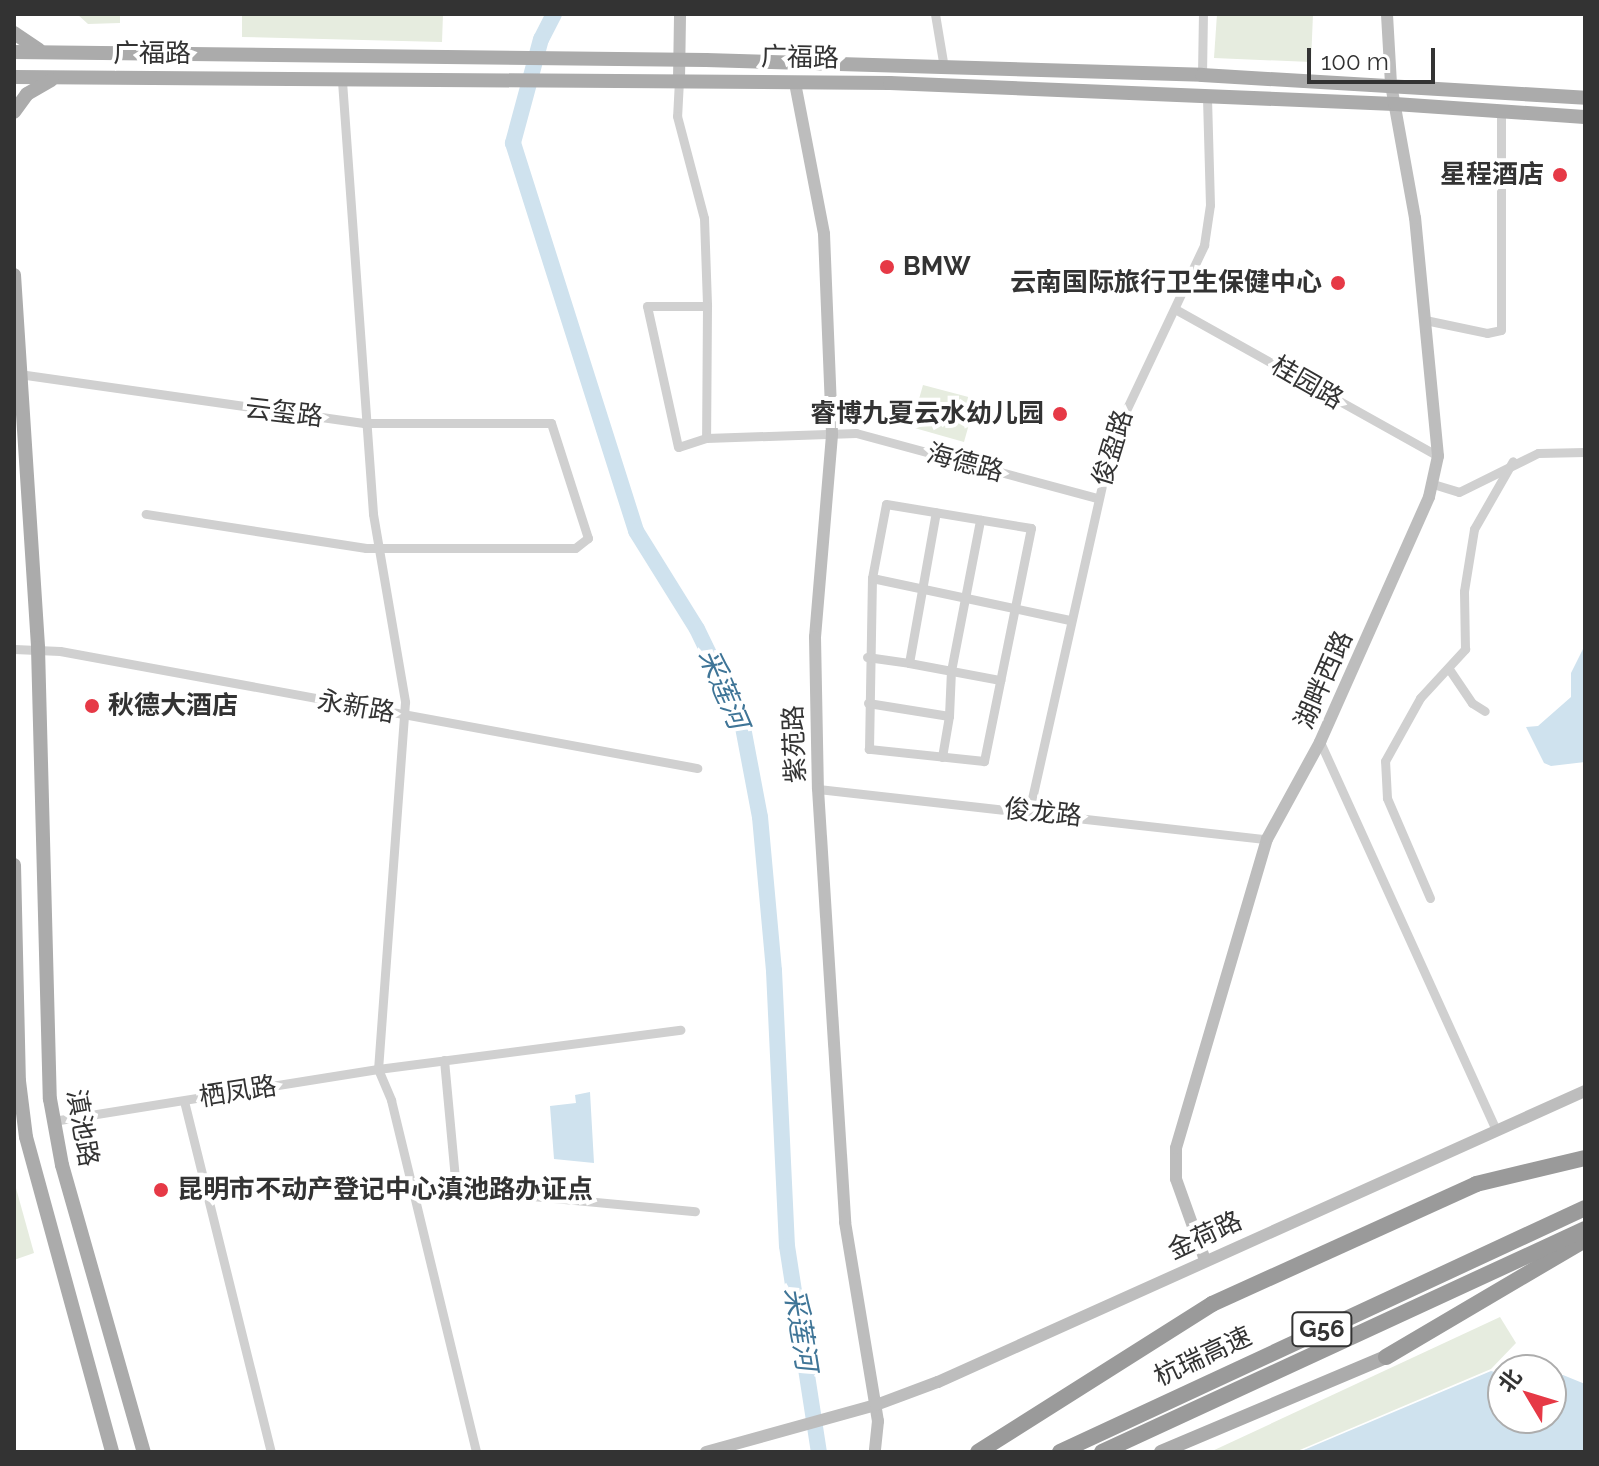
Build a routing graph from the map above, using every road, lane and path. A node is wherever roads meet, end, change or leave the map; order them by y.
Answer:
1 (680, 14) edge
2 (935, 14) edge
3 (1203, 14) edge
4 (1387, 14) edge
5 (14, 33) edge
6 (14, 52) edge
7 (47, 53) junction
8 (681, 60) junction
9 (944, 68) junction
10 (1202, 75) junction
11 (14, 77) edge
12 (54, 78) junction
13 (679, 80) junction
14 (342, 81) junction
15 (795, 83) junction
16 (1391, 84) junction
17 (1207, 96) junction
18 (1585, 98) edge
19 (1395, 104) junction
20 (14, 112) edge
21 (1501, 113) junction
22 (1585, 117) edge
23 (14, 275) edge
24 (707, 306) junction
25 (1175, 309) junction
26 (1425, 320) junction
27 (19, 374) junction
28 (364, 423) junction
29 (832, 435) junction
30 (706, 438) junction
31 (1585, 452) edge
32 (1438, 456) junction
33 (1513, 461) junction
34 (1433, 484) junction
35 (1097, 498) junction
36 (936, 512) junction
37 (146, 514) dead end
38 (980, 520) junction
39 (378, 548) junction
40 (872, 578) junction
41 (922, 585) junction
42 (966, 594) junction
43 (1014, 605) junction
44 (1070, 620) junction
45 (38, 648) junction
46 (14, 649) edge
47 (867, 657) junction
48 (909, 663) junction
49 (1449, 669) junction
50 (951, 671) junction
51 (1000, 680) junction
52 (868, 703) junction
53 (1485, 711) dead end
54 (404, 716) junction
55 (949, 716) junction
56 (1320, 742) junction
57 (942, 757) junction
58 (697, 768) dead end
59 (818, 789) junction
60 (1029, 812) junction
61 (1267, 839) junction
62 (14, 865) edge
63 (1430, 898) dead end
64 (15, 918) edge
65 (680, 1030) dead end
66 (444, 1060) junction
67 (378, 1069) junction
68 (1585, 1091) edge
69 (184, 1101) junction
70 (53, 1121) junction
71 (1496, 1130) junction
72 (1585, 1158) edge
73 (1585, 1208) edge
74 (695, 1211) dead end
75 (1585, 1229) edge
76 (1585, 1240) edge
77 (1205, 1260) junction
78 (1386, 1357) joint
79 (876, 1405) junction
80 (112, 1452) edge
81 (144, 1452) edge
82 (271, 1452) edge
83 (476, 1452) edge
84 (706, 1452) edge
85 (875, 1452) edge
86 (978, 1452) edge
87 (1060, 1452) edge
88 (1102, 1452) edge
89 (1161, 1452) edge

1 - 8 street
2 - 9 street
3 - 10 street
4 - 16 street, 湖畔西路
5 - 7 main road
6 - 7 main road, 广福路
7 - 8 main road, 广福路
8 - 9 main road, 广福路
8 - 13 street
9 - 10 main road, 广福路
10 - 16 main road, 广福路
11 - 12 main road, 广福路
12 - 14 main road, 广福路
12 - 20 main road
13 - 14 main road, 广福路
13 - 15 main road, 广福路
13 - 24 street
14 - 28 street
15 - 17 main road, 广福路
15 - 29 street, 紫苑路
16 - 18 main road, 广福路
16 - 19 street, 湖畔西路
17 - 19 main road, 广福路
17 - 25 street, 俊盈路
19 - 21 main road, 广福路
19 - 26 street, 湖畔西路
21 - 22 main road, 广福路
21 - 26 street
23 - 27 main road, 滇池路
24 - 30 street
24 - 30 street, 海德路
25 - 32 street, 桂园路
25 - 35 street, 俊盈路
26 - 32 street, 湖畔西路
27 - 28 street, 云玺路
27 - 45 main road, 滇池路
28 - 39 street
28 - 39 street, 云玺路
29 - 30 street, 海德路
29 - 35 street, 海德路
29 - 59 street, 紫苑路
31 - 33 street
32 - 34 street, 湖畔西路
33 - 34 street
33 - 49 street
34 - 56 street, 湖畔西路
35 - 44 street, 俊盈路
36 - 38 street
36 - 40 street
36 - 41 street
37 - 39 street
38 - 42 street
38 - 43 street
39 - 54 street
40 - 41 street
40 - 47 street
41 - 42 street
41 - 48 street
42 - 43 street
42 - 50 street
43 - 44 street
43 - 51 street
44 - 60 street, 俊盈路
45 - 46 street, 永新路
45 - 54 street, 永新路
45 - 70 main road, 滇池路
47 - 48 street
47 - 52 street
48 - 50 street
49 - 53 street
49 - 63 street
50 - 51 street
50 - 55 street
51 - 57 street
52 - 55 street
52 - 57 street
54 - 58 street, 永新路
54 - 67 street
55 - 57 street
56 - 61 street, 湖畔西路
56 - 71 street
59 - 60 street, 俊龙路
59 - 79 street, 紫苑路
60 - 61 street, 俊龙路
61 - 77 street, 湖畔西路
62 - 64 main road
64 - 80 main road
65 - 66 street, 栖凤路
66 - 67 street, 栖凤路
66 - 74 street
67 - 69 street, 栖凤路
67 - 83 street
68 - 71 street, 金荷路
69 - 70 street, 栖凤路
69 - 82 street
70 - 81 main road, 滇池路
71 - 77 street, 金荷路
72 - 86 highway
73 - 87 highway, 杭瑞高速 / G56
75 - 88 highway, 杭瑞高速 / G56
76 - 78 highway
77 - 79 street, 金荷路
78 - 89 main road
79 - 84 street, 金荷路
79 - 85 street, 紫苑路

